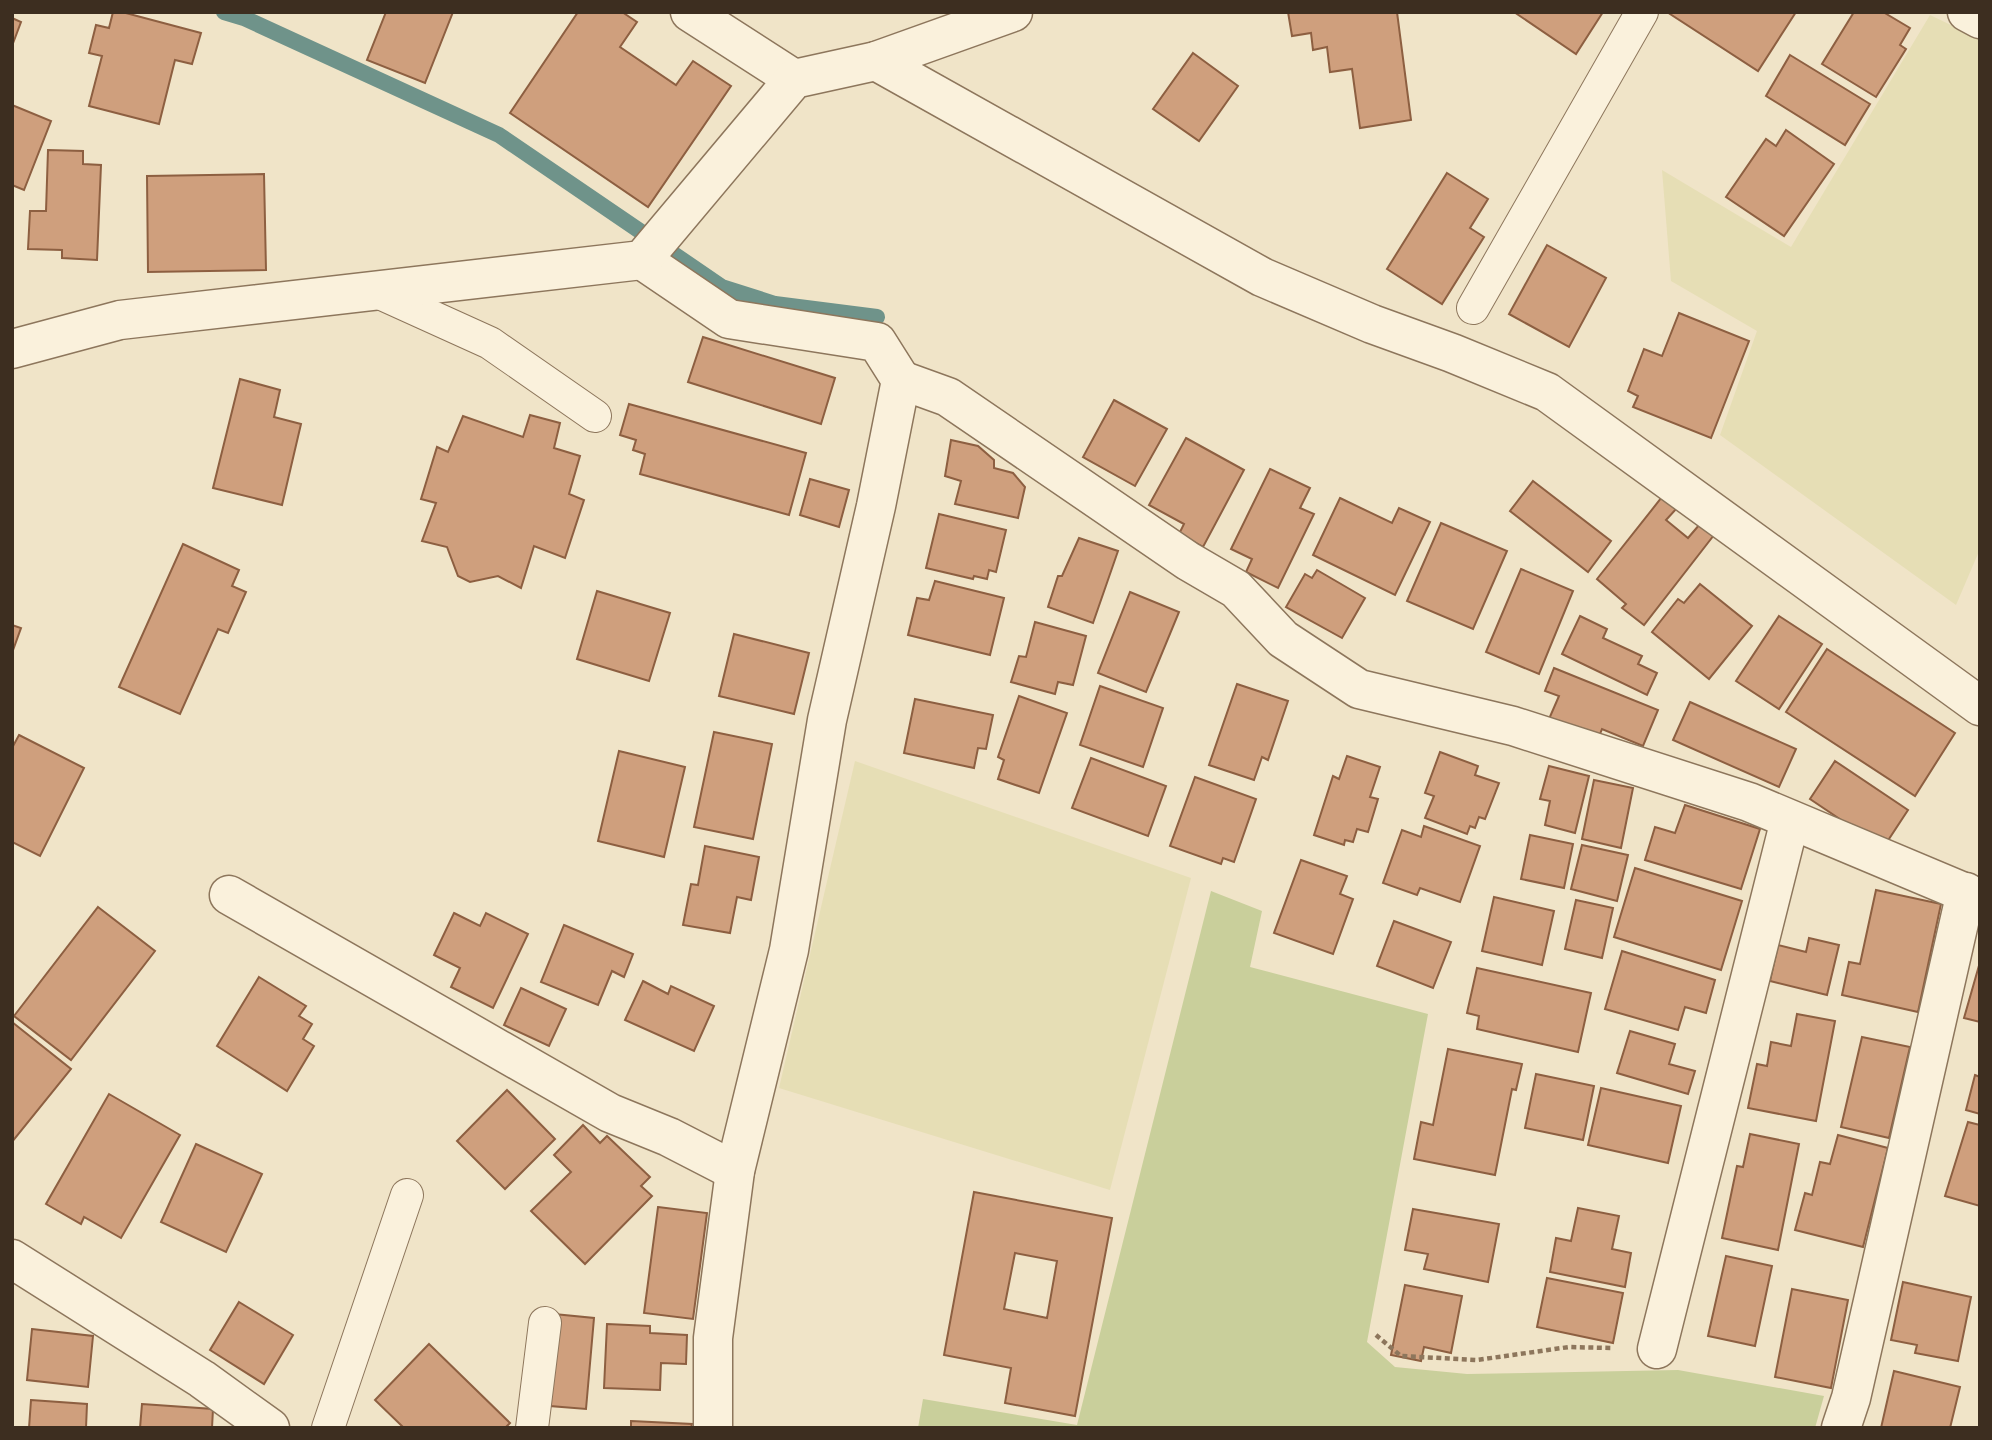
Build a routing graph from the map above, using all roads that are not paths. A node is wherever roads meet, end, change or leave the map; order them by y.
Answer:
1 (690, 12) edge
2 (1013, 12) edge
3 (1642, 12) edge
4 (1967, 12) edge
5 (1980, 19) edge
6 (876, 61) junction
7 (794, 79) junction
8 (642, 260) junction
9 (373, 290) junction
10 (1473, 308) dead end
11 (12, 349) edge
12 (901, 380) junction
13 (595, 416) dead end
14 (1980, 706) edge
15 (1790, 820) junction
16 (229, 895) dead end
17 (1973, 895) edge
18 (736, 1171) junction
19 (407, 1195) dead end
20 (12, 1259) edge
21 (545, 1323) dead end
22 (1657, 1349) road end
23 (270, 1428) edge
24 (328, 1428) edge
25 (532, 1428) edge
26 (713, 1428) edge
27 (1841, 1428) edge

1 - 7 street
2 - 6 street
3 - 10 lane
4 - 5 street
6 - 7 street
6 - 14 street
7 - 8 street
8 - 9 street
8 - 12 street
9 - 11 street
9 - 13 lane
12 - 15 street
12 - 18 street
15 - 17 street
15 - 22 street
16 - 18 street
17 - 27 street
18 - 26 street
19 - 24 lane
20 - 23 street
21 - 25 lane

